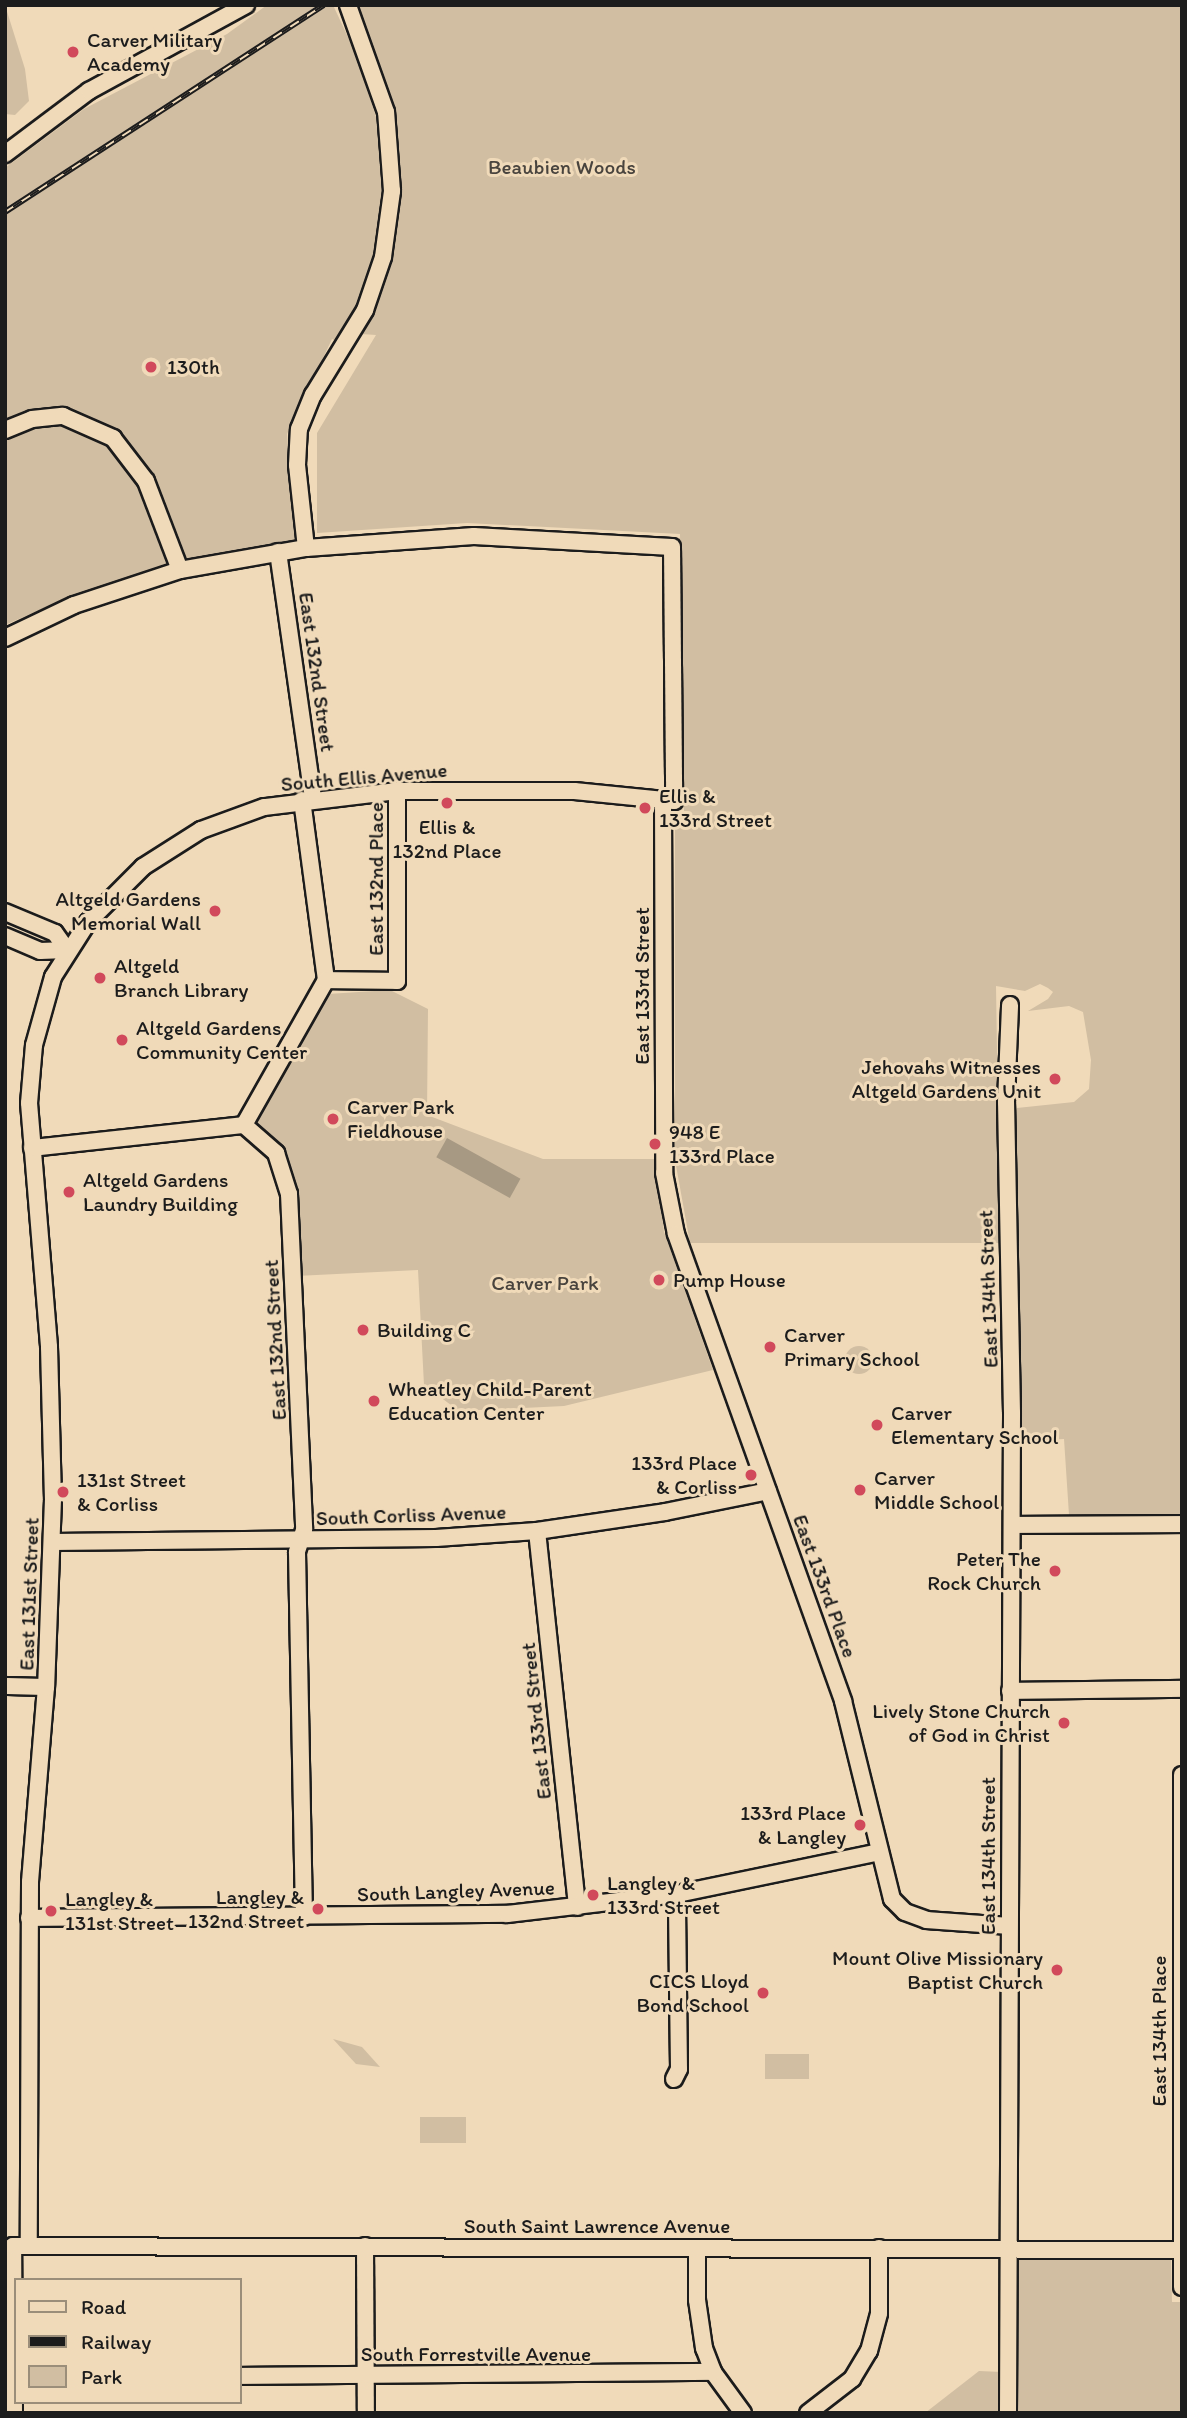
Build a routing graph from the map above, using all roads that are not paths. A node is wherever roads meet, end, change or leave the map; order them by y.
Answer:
1 (246, 5) edge
2 (348, 5) edge
3 (5, 154) edge
4 (5, 430) edge
5 (306, 548) junction
6 (278, 552) junction
7 (180, 570) junction
8 (5, 638) edge
9 (397, 791) junction
10 (308, 799) junction
11 (669, 800) junction
12 (5, 912) edge
13 (5, 936) edge
14 (67, 950) junction
15 (326, 981) junction
16 (1010, 1005) dead end
17 (244, 1125) junction
18 (32, 1149) junction
19 (664, 1173) joint
20 (768, 1491) junction
21 (1182, 1524) edge
22 (1012, 1525) junction
23 (537, 1531) junction
24 (302, 1540) junction
25 (52, 1542) junction
26 (5, 1686) edge
27 (46, 1687) junction
28 (1182, 1689) edge
29 (1010, 1691) junction
30 (1182, 1775) edge
31 (880, 1852) junction
32 (677, 1894) junction
33 (577, 1907) junction
34 (304, 1917) junction
35 (29, 1918) junction
36 (1009, 1926) junction
37 (674, 2079) dead end
38 (21, 2246) junction
39 (365, 2246) junction
40 (1008, 2246) junction
41 (697, 2248) junction
42 (879, 2248) junction
43 (1181, 2250) edge
44 (20, 2278) edge
45 (1182, 2287) edge
46 (713, 2372) junction
47 (366, 2375) junction
48 (242, 2376) edge
49 (366, 2413) edge
50 (743, 2413) edge
51 (808, 2413) edge
52 (1008, 2413) edge

1 - 3 street
2 - 5 street
4 - 7 street
5 - 6 street
5 - 11 street, East 133rd Street
6 - 7 street
6 - 10 street, East 132nd Street
7 - 8 street
9 - 10 street, South Ellis Avenue
9 - 11 street, South Ellis Avenue
9 - 15 street, East 132nd Place
10 - 14 street, South Ellis Avenue
10 - 15 street, East 132nd Street
11 - 19 street, East 133rd Street
12 - 14 street
13 - 14 street
14 - 18 street, East 131st Street
15 - 17 street
16 - 22 street, East 134th Street
17 - 18 street
17 - 24 street, East 132nd Street
18 - 25 street, East 131st Street
19 - 20 street, East 133rd Place
20 - 23 street, South Corliss Avenue
20 - 31 street, East 133rd Place
21 - 22 street
22 - 29 street, East 134th Street
23 - 24 street, South Corliss Avenue
23 - 33 street, East 133rd Street
24 - 25 street, South Corliss Avenue
24 - 34 street, East 132nd Street
25 - 27 street, East 131st Street
26 - 27 street
27 - 35 street, East 131st Street
28 - 29 street
29 - 36 street, East 134th Street
30 - 43 street, East 134th Place
31 - 32 street, South Langley Avenue
31 - 36 street, East 133rd Place
32 - 33 street, South Langley Avenue
32 - 37 street
33 - 34 street, South Langley Avenue
34 - 35 street, South Langley Avenue
35 - 38 street, East 131st Street
36 - 40 street, East 134th Street
38 - 39 street, South Saint Lawrence Avenue
38 - 44 street, East 131st Street
39 - 41 street, South Saint Lawrence Avenue
39 - 47 street
40 - 42 street, South Saint Lawrence Avenue
40 - 43 street, South Saint Lawrence Avenue
40 - 52 street, East 134th Street
41 - 42 street, South Saint Lawrence Avenue
41 - 46 street
42 - 51 street
43 - 45 street, East 134th Place
46 - 47 street, South Forrestville Avenue
46 - 50 street
47 - 48 street, South Forrestville Avenue
47 - 49 street

